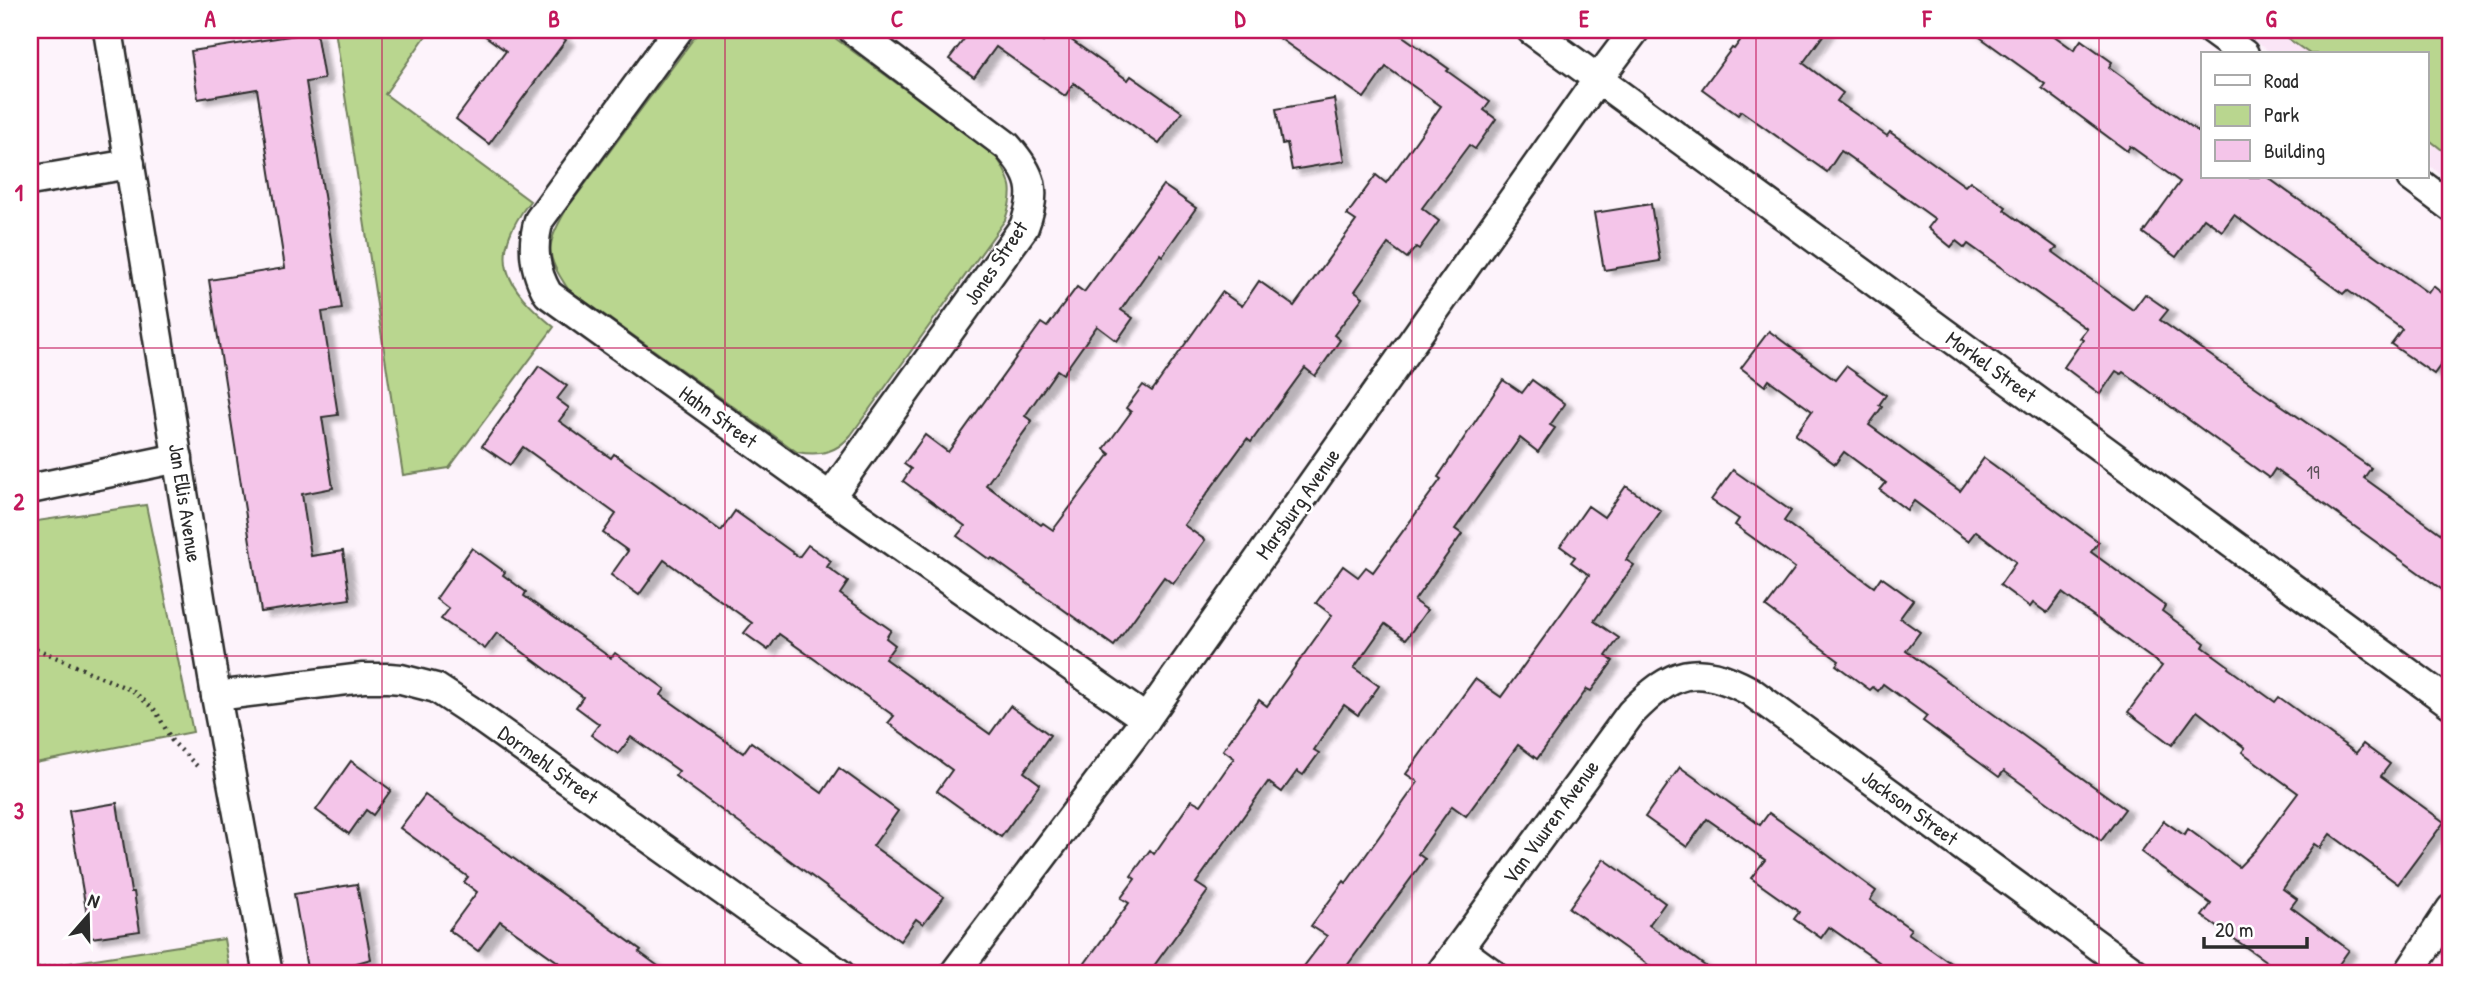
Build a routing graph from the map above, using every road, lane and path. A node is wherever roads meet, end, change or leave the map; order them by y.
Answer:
1 (107, 30) edge
2 (678, 30) edge
3 (853, 30) edge
4 (1531, 30) edge
5 (1635, 30) edge
6 (2211, 30) edge
7 (2241, 52) edge
8 (1598, 79) junction
9 (130, 164) junction
10 (2412, 178) edge
11 (30, 181) edge
12 (2451, 206) edge
13 (178, 458) junction
14 (30, 489) edge
15 (830, 497) junction
16 (30, 646) edge
17 (1671, 679) joint
18 (216, 696) junction
19 (2451, 704) edge
20 (1146, 719) junction
21 (233, 791) junction
22 (2451, 909) edge
23 (1458, 949) junction
24 (268, 974) edge
25 (840, 974) edge
26 (954, 974) edge
27 (1440, 974) edge
28 (1493, 974) edge
29 (2137, 974) edge
30 (2408, 974) edge

1 - 9 street, Jan Ellis Avenue
2 - 15 street, Hahn Street
3 - 15 street, Jones Street
4 - 8 street, Morkel Street
5 - 8 street, Marsburg Avenue
6 - 7 street
8 - 19 street, Morkel Street
8 - 20 street, Marsburg Avenue
9 - 11 street
9 - 13 street, Jan Ellis Avenue
10 - 12 street
13 - 14 street
13 - 18 street, Jan Ellis Avenue
15 - 20 street, Hahn Street
16 - 21 path
17 - 23 street, Van Vuuren Avenue
17 - 29 street, Jackson Street
18 - 21 street, Jan Ellis Avenue
18 - 25 street, Dormehl Street
20 - 26 street, Marsburg Avenue
21 - 24 street, Jan Ellis Avenue
22 - 30 street
23 - 27 street, Van Vuuren Avenue
23 - 28 street

